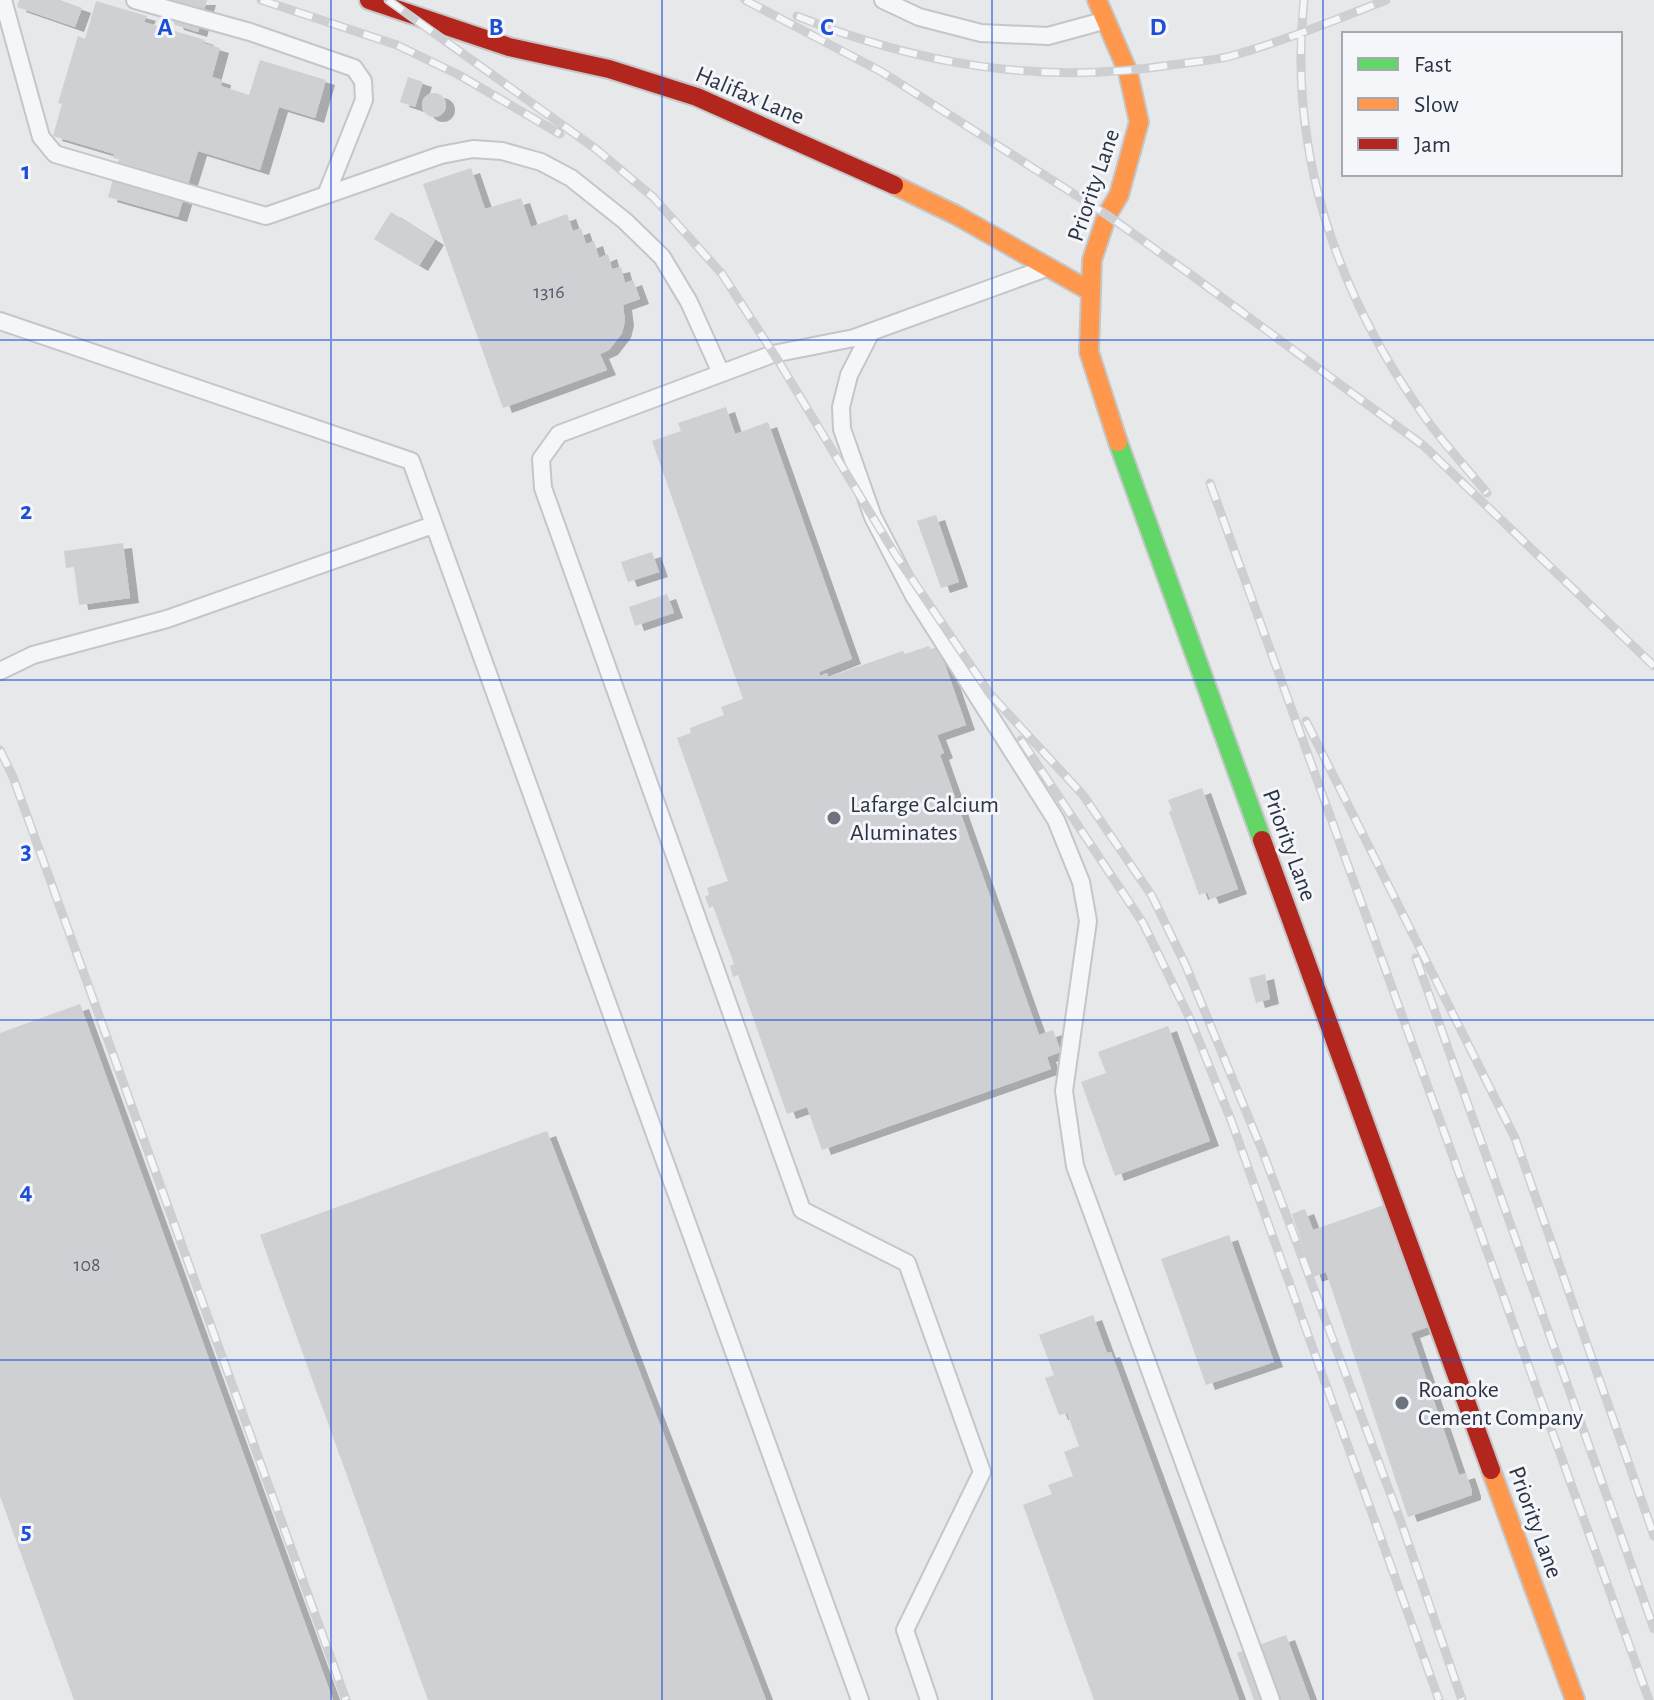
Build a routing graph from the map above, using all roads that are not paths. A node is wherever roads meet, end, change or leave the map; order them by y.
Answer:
1 (3, 0) edge
2 (135, 0) edge
3 (369, 0) edge
4 (883, 0) edge
5 (1097, 0) edge
6 (1105, 20) junction
7 (326, 195) junction
8 (1050, 267) junction
9 (1090, 291) junction
10 (0, 321) edge
11 (871, 332) junction
12 (721, 373) junction
13 (433, 525) junction
14 (0, 671) edge
15 (860, 1700) edge
16 (929, 1700) edge
17 (1271, 1700) edge
18 (1575, 1700) edge

1 - 7 lane
2 - 7 lane
3 - 8 street, Halifax Lane
4 - 6 lane
5 - 6 street, Priority Lane
6 - 9 street, Priority Lane
7 - 12 lane
8 - 9 street, Halifax Lane
8 - 11 lane
9 - 18 street, Priority Lane
10 - 13 lane
11 - 12 lane
11 - 17 lane
12 - 16 lane
13 - 14 lane
13 - 15 lane

